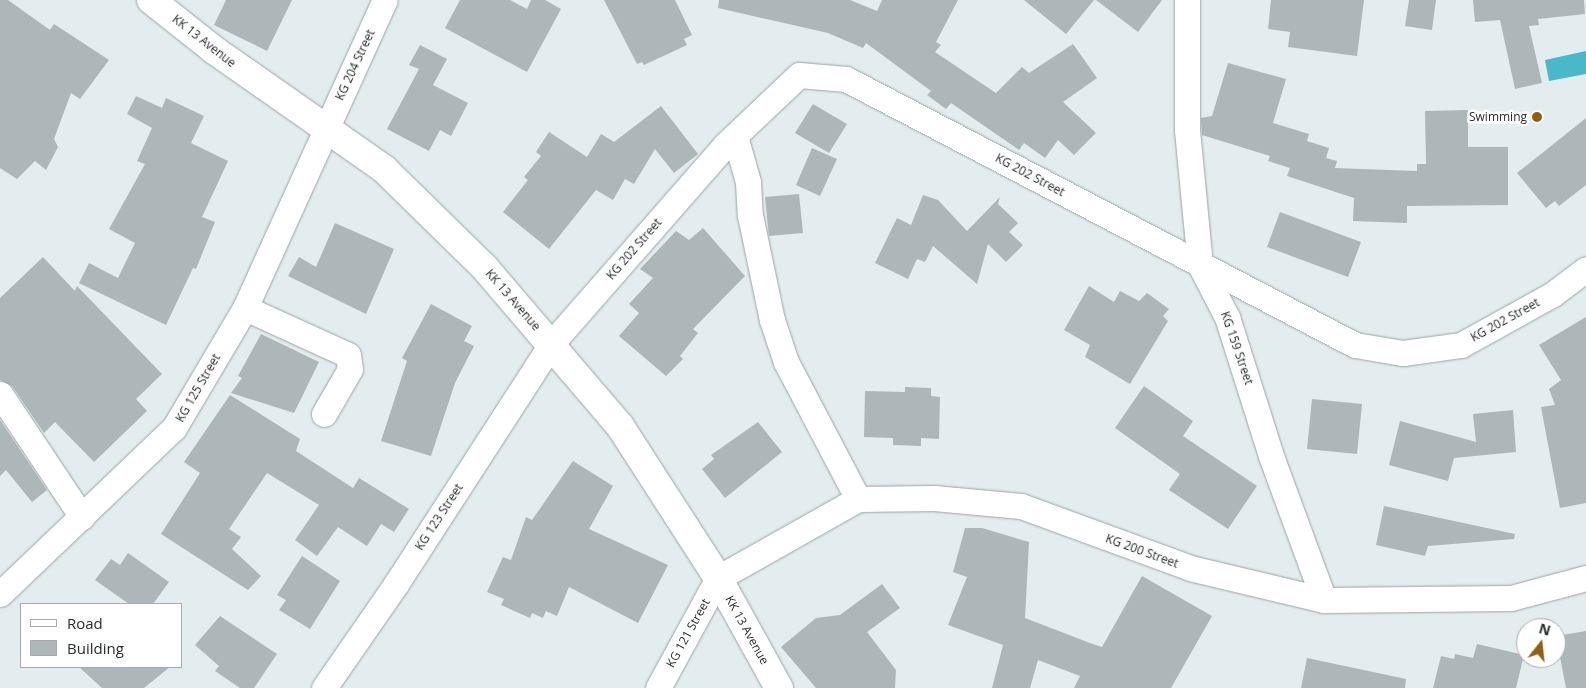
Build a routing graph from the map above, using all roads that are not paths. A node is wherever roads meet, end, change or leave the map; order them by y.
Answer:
1 (151, 0) edge
2 (385, 0) edge
3 (1186, 0) edge
4 (325, 130) junction
5 (735, 136) junction
6 (1200, 265) junction
7 (1586, 269) edge
8 (245, 308) junction
9 (551, 344) junction
10 (0, 394) edge
11 (324, 414) dead end
12 (858, 499) junction
13 (82, 517) junction
14 (718, 578) junction
15 (1586, 578) edge
16 (0, 594) edge
17 (1324, 600) junction
18 (324, 688) edge
19 (658, 688) edge
20 (779, 688) edge

1 - 4 main road, KK 13 Avenue
2 - 4 street, KG 204 Street
3 - 6 street, KG 159 Street
4 - 8 street, KG 125 Street
4 - 9 main road, KK 13 Avenue
5 - 6 street, KG 202 Street
5 - 9 street, KG 202 Street
5 - 12 street
6 - 7 street, KG 202 Street
6 - 17 street, KG 159 Street
8 - 11 street
8 - 13 street, KG 125 Street
9 - 14 main road, KK 13 Avenue
9 - 18 street, KG 123 Street
10 - 13 street
12 - 14 street, KG 200 Street
12 - 17 street, KG 200 Street
13 - 16 street, KG 125 Street
14 - 19 street, KG 121 Street
14 - 20 main road, KK 13 Avenue
15 - 17 street, KG 200 Street

